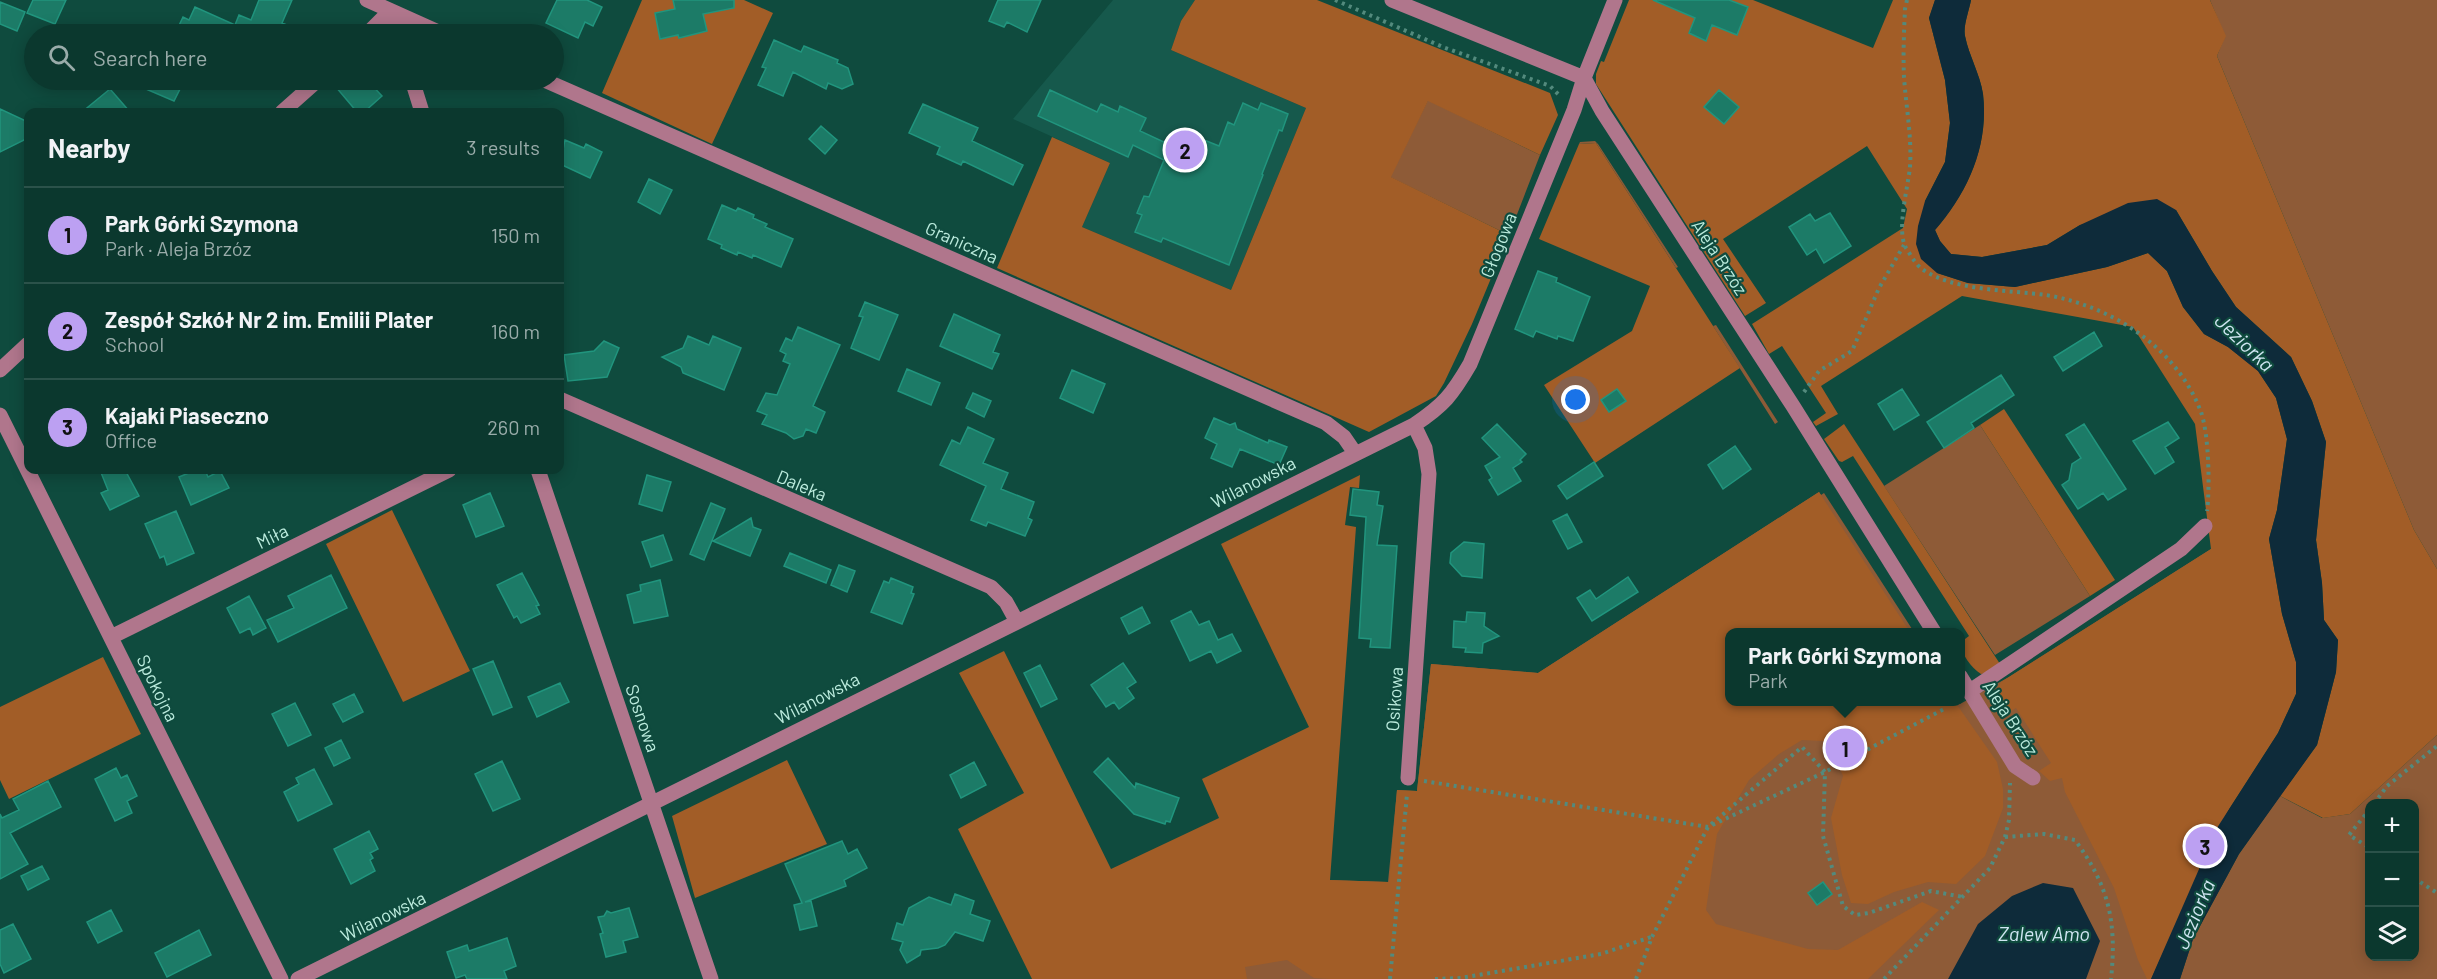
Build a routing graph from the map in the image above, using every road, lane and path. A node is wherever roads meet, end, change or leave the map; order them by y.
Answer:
1 (367, 0) edge
2 (1335, 0) edge
3 (1392, 0) edge
4 (1615, 0) edge
5 (1907, 0) edge
6 (390, 11) junction
7 (377, 24) edge
8 (395, 24) edge
9 (420, 24) edge
10 (1584, 78) junction
11 (564, 89) edge
12 (307, 90) edge
13 (415, 90) edge
14 (286, 108) edge
15 (421, 108) edge
16 (1574, 111) junction
17 (1904, 246) junction
18 (24, 348) edge
19 (0, 370) edge
20 (564, 401) edge
21 (1793, 406) junction
22 (0, 415) edge
23 (1414, 425) junction
24 (1354, 453) junction
25 (24, 463) edge
26 (30, 474) edge
27 (441, 474) edge
28 (539, 474) edge
29 (2205, 526) joint
30 (1017, 621) junction
31 (1931, 628) edge
32 (111, 637) junction
33 (1965, 684) edge
34 (1970, 691) junction
35 (1946, 708) dead end
36 (2437, 746) edge
37 (2015, 766) junction
38 (1825, 772) junction
39 (2033, 777) dead end
40 (1408, 778) junction
41 (2378, 799) edge
42 (651, 804) junction
43 (2365, 815) edge
44 (1708, 827) junction
45 (2005, 837) junction
46 (2365, 845) edge
47 (2419, 881) edge
48 (2437, 893) edge
49 (1963, 897) junction
50 (1652, 937) junction
51 (281, 979) edge
52 (298, 979) edge
53 (711, 979) edge
54 (1390, 979) edge
55 (1436, 979) edge
56 (1636, 979) edge
57 (1884, 979) edge
58 (2111, 979) edge

1 - 6 street
2 - 16 path
3 - 10 street
4 - 10 street, Głogowa
5 - 17 path
6 - 7 street
6 - 8 street
6 - 9 street
10 - 16 street, Głogowa
10 - 21 street, Aleja Brzóz
11 - 24 street, Graniczna
12 - 14 street
13 - 15 street
16 - 23 street, Głogowa
17 - 21 path
17 - 29 path
18 - 19 street
20 - 30 street, Daleka
21 - 31 street, Aleja Brzóz
22 - 25 street, Spokojna
23 - 24 street, Głogowa
23 - 40 street, Osikowa
24 - 30 street, Wilanowska
26 - 32 street, Spokojna
27 - 32 street, Miła
28 - 42 street, Sosnowa
29 - 34 street
30 - 42 street, Wilanowska
32 - 51 street, Spokojna
33 - 34 street, Aleja Brzóz
34 - 37 street, Aleja Brzóz
35 - 38 path
36 - 41 path
37 - 39 street, Aleja Brzóz
37 - 45 path
38 - 44 path
38 - 44 path
38 - 49 path
40 - 44 path
40 - 54 path
42 - 52 street, Wilanowska
42 - 53 street, Sosnowa
43 - 46 path
44 - 50 path
45 - 49 path
45 - 58 path
47 - 48 path
49 - 57 path
50 - 55 path
50 - 56 path

